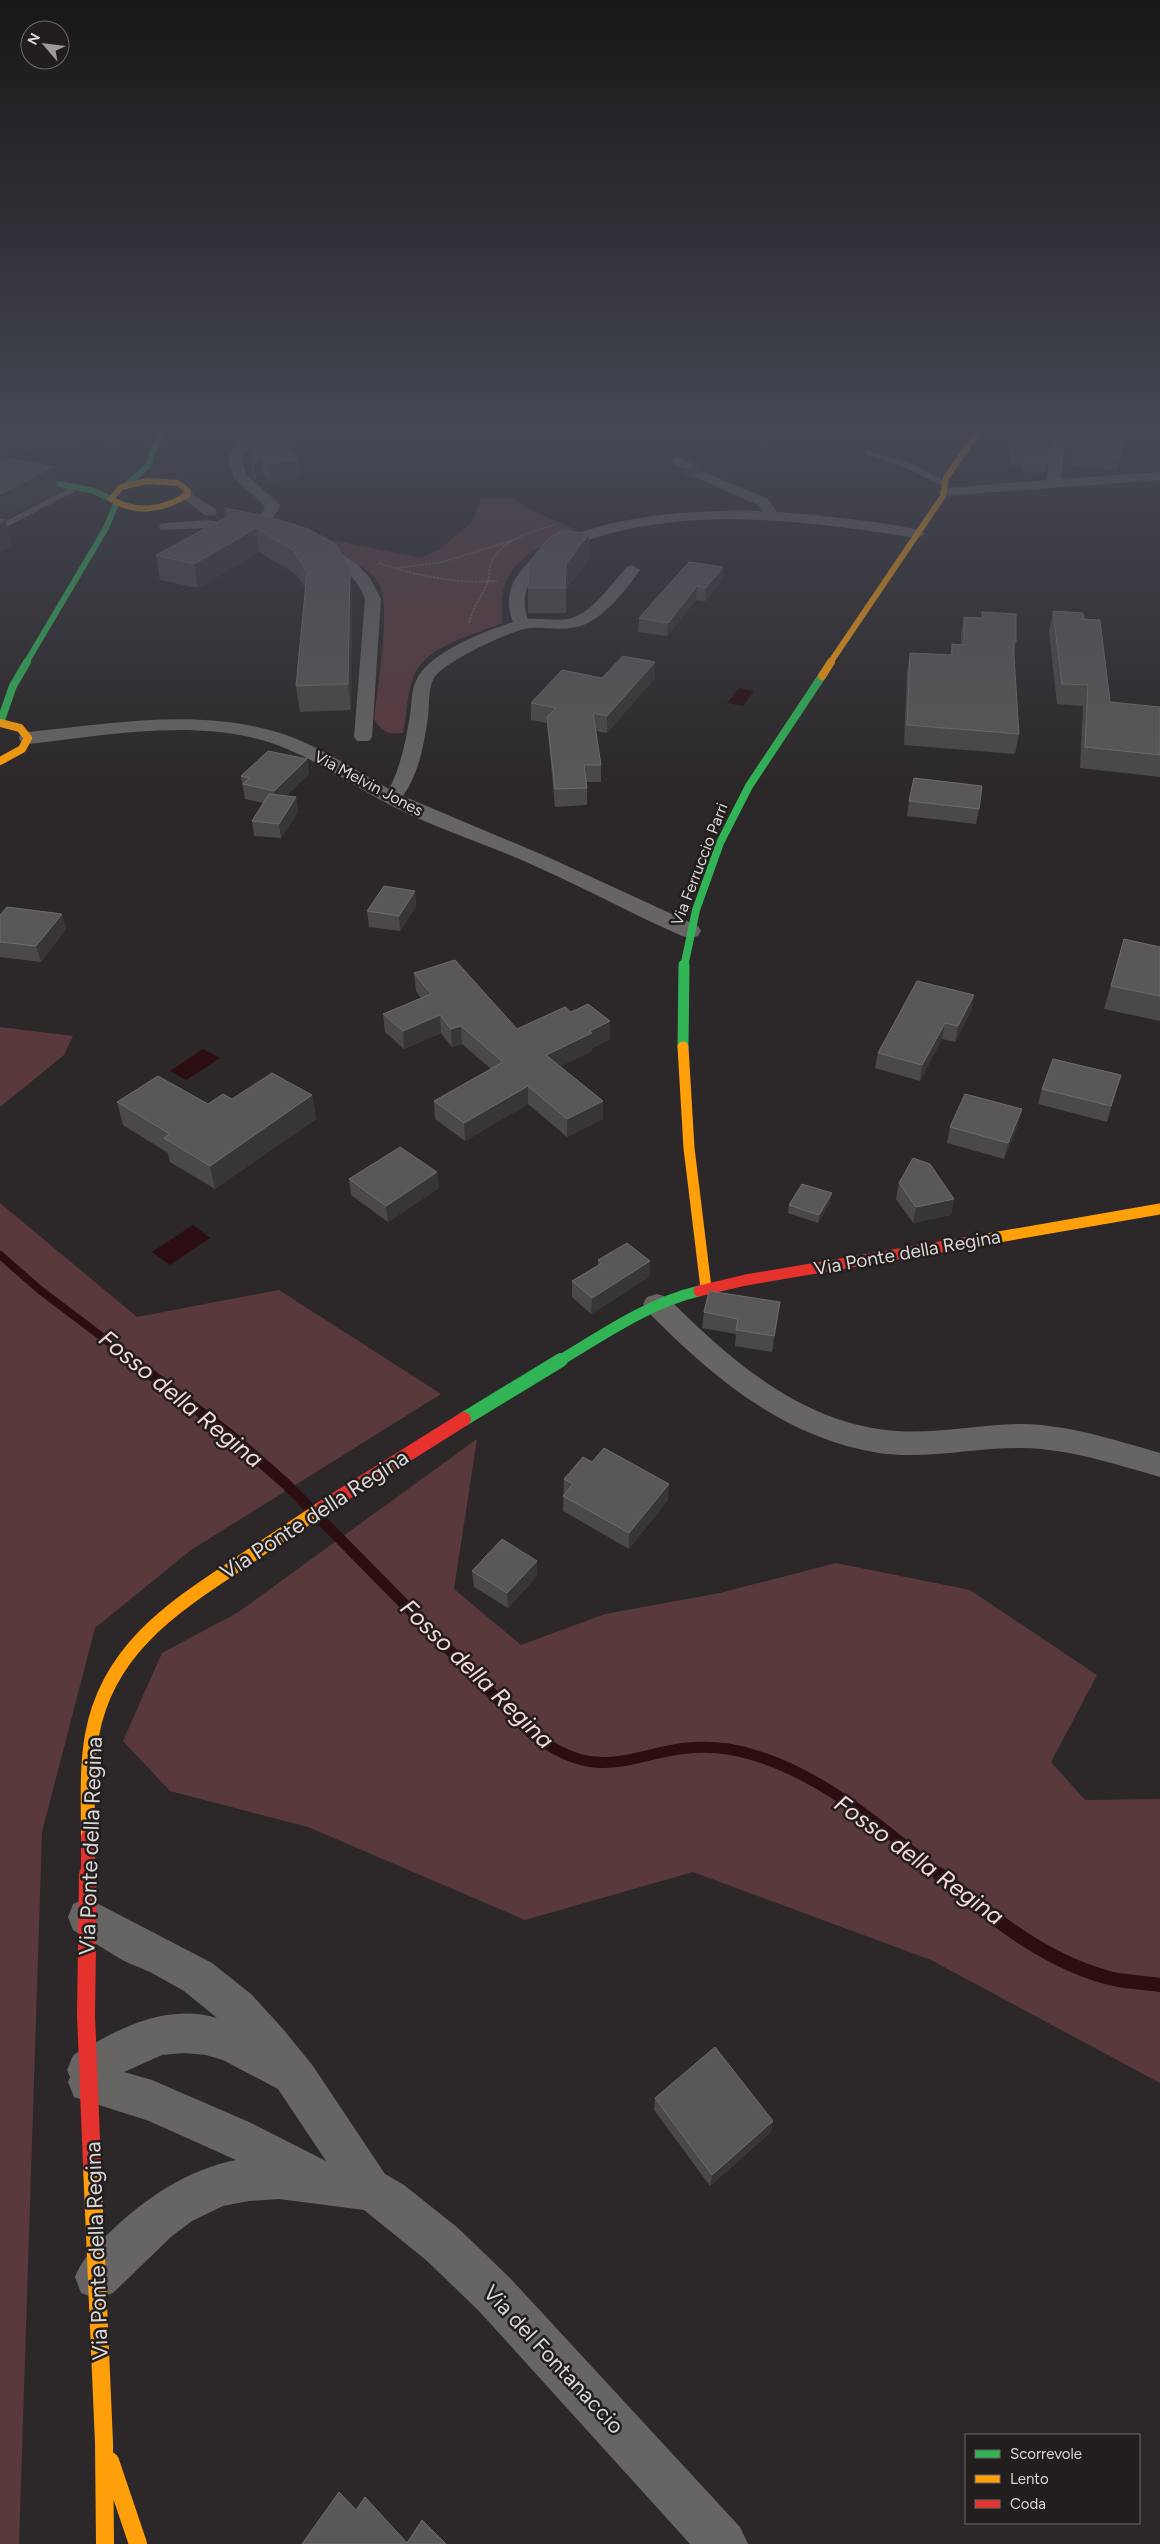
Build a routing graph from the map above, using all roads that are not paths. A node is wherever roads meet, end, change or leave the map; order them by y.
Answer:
1 (94, 549) edge
2 (316, 549) edge
3 (557, 549) edge
4 (908, 549) edge
5 (632, 570) dead end
6 (522, 624) junction
7 (13, 686) junction
8 (0, 698) edge
9 (0, 723) edge
10 (363, 737) dead end
11 (28, 738) junction
12 (0, 763) edge
13 (392, 798) junction
14 (690, 931) junction
15 (1160, 1209) edge
16 (706, 1288) junction
17 (657, 1304) junction
18 (1160, 1465) edge
19 (87, 1917) junction
20 (88, 2076) junction
21 (298, 2081) junction
22 (326, 2183) junction
23 (370, 2189) junction
24 (97, 2277) junction
25 (104, 2443) junction
26 (105, 2544) edge
27 (138, 2544) edge
28 (724, 2544) edge

1 - 7 street
2 - 10 street
3 - 6 street
4 - 14 street, Via Ferruccio Parri
5 - 6 street
6 - 13 street
7 - 8 street
7 - 9 street
9 - 11 street
11 - 12 street
11 - 13 street, Via Melvin Jones
13 - 14 street, Via Melvin Jones
14 - 16 street, Via Ferruccio Parri
15 - 16 street, Via Ponte della Regina
16 - 17 street, Via Ponte della Regina
17 - 18 street
17 - 19 street, Via Ponte della Regina
19 - 20 street, Via Ponte della Regina
19 - 21 street, Via del Fontanaccio
20 - 21 street, Via del Fontanaccio
20 - 22 street, Via del Fontanaccio
20 - 24 street, Via Ponte della Regina
21 - 23 street, Via del Fontanaccio
22 - 23 street, Via del Fontanaccio
22 - 24 street, Via del Fontanaccio
23 - 28 street, Via del Fontanaccio
24 - 25 street, Via Ponte della Regina
25 - 26 street, Via Ponte della Regina
25 - 27 street, Via Ponte della Regina

